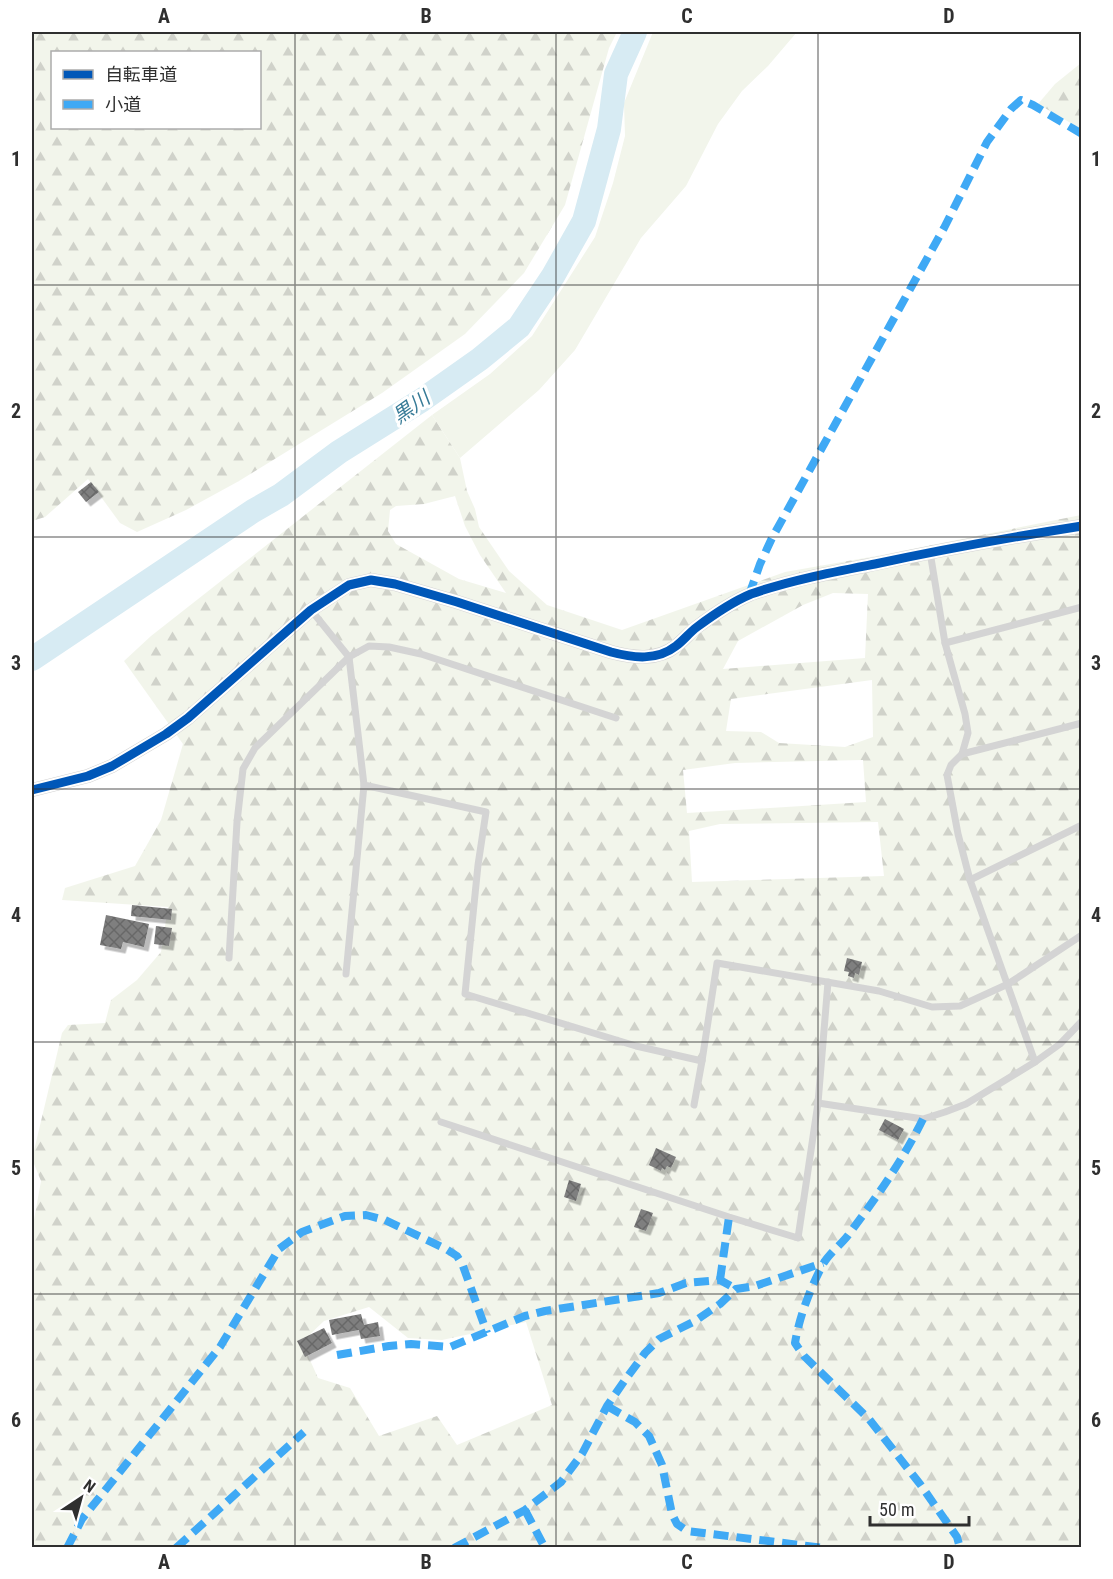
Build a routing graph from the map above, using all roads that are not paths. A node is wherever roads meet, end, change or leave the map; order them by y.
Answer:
1 (1082, 526) edge
2 (930, 552) junction
3 (1082, 607) edge
4 (311, 610) junction
5 (945, 643) junction
6 (349, 657) junction
7 (616, 718) dead end
8 (1082, 723) edge
9 (962, 754) junction
10 (364, 784) junction
11 (32, 790) edge
12 (1082, 825) edge
13 (970, 880) junction
14 (1082, 935) edge
15 (229, 958) dead end
16 (346, 974) dead end
17 (828, 982) junction
18 (1008, 984) junction
19 (1082, 1022) edge
20 (702, 1061) junction
21 (1035, 1062) junction
22 (818, 1102) junction
23 (694, 1105) dead end
24 (441, 1122) dead end

1 - 2 street
2 - 4 street
2 - 5 lane
3 - 5 lane
4 - 6 lane
4 - 11 street
5 - 9 lane
6 - 7 lane
6 - 10 lane
6 - 15 lane
8 - 9 lane
9 - 13 lane
10 - 16 lane
10 - 20 lane
12 - 13 lane
13 - 18 lane
14 - 18 lane
17 - 18 lane
17 - 20 lane
17 - 22 lane
18 - 21 lane
19 - 21 lane
20 - 23 lane
21 - 22 lane
22 - 24 lane

